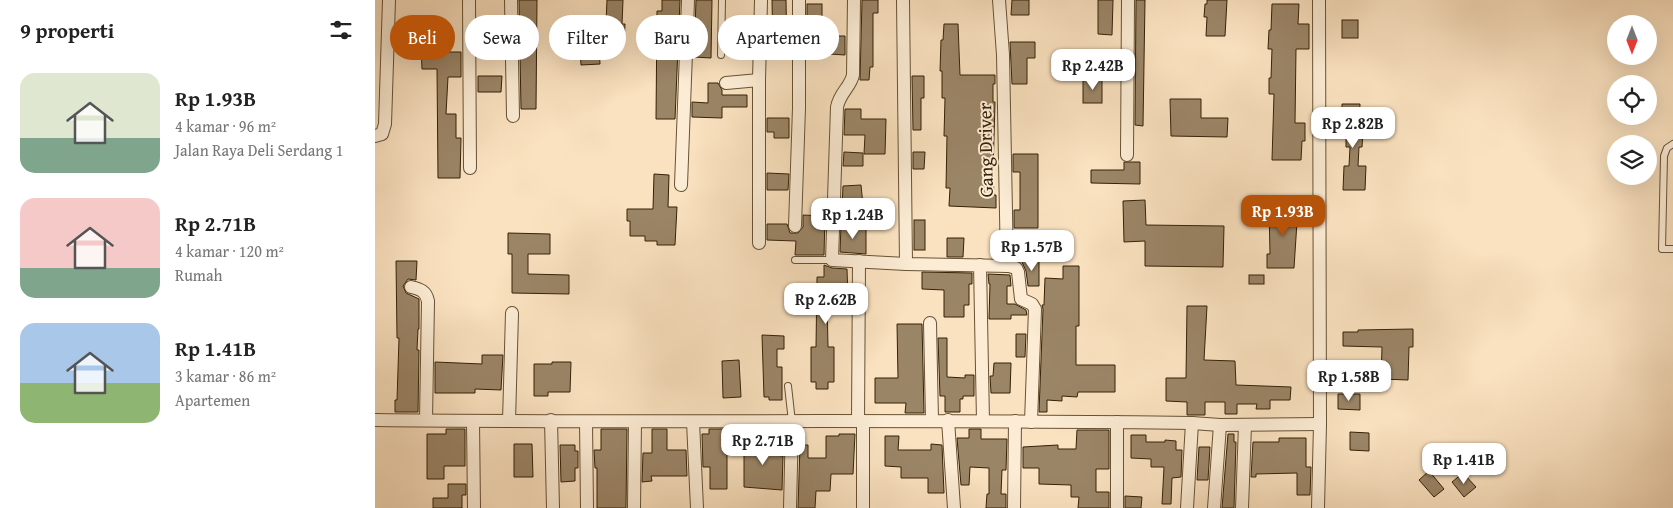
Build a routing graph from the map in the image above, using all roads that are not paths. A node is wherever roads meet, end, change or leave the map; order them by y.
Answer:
1 (389, 0) edge
2 (469, 0) edge
3 (511, 0) edge
4 (688, 0) edge
5 (722, 0) edge
6 (761, 0) edge
7 (799, 0) edge
8 (854, 0) edge
9 (903, 0) edge
10 (999, 0) edge
11 (1128, 0) edge
12 (1319, 0) edge
13 (722, 15) edge
14 (759, 80) junction
15 (725, 82) dead end
16 (513, 116) dead end
17 (375, 136) edge
18 (1673, 144) edge
19 (1127, 155) dead end
20 (470, 168) dead end
21 (681, 185) dead end
22 (795, 226) dead end
23 (759, 243) dead end
24 (1673, 249) edge
25 (795, 260) dead end
26 (832, 260) junction
27 (859, 261) junction
28 (906, 264) junction
29 (980, 265) junction
30 (1007, 266) junction
31 (411, 287) dead end
32 (512, 313) dead end
33 (931, 323) dead end
34 (788, 386) dead end
35 (375, 420) edge
36 (426, 420) junction
37 (551, 420) junction
38 (932, 420) junction
39 (948, 420) junction
40 (473, 421) junction
41 (509, 421) junction
42 (860, 421) junction
43 (983, 421) junction
44 (1015, 421) junction
45 (586, 422) junction
46 (635, 422) junction
47 (693, 422) junction
48 (792, 422) junction
49 (1031, 422) junction
50 (1117, 422) junction
51 (1192, 423) junction
52 (1320, 424) junction
53 (1219, 425) junction
54 (1245, 425) junction
55 (474, 508) edge
56 (553, 508) edge
57 (587, 508) edge
58 (634, 508) edge
59 (697, 508) edge
60 (790, 508) edge
61 (863, 508) edge
62 (954, 508) edge
63 (1014, 508) edge
64 (1117, 508) edge
65 (1187, 508) edge
66 (1215, 508) edge
67 (1242, 508) edge
68 (1318, 508) edge

1 - 17 street
2 - 20 street
3 - 16 street
4 - 21 street
5 - 13 lane
6 - 14 street
7 - 22 street
8 - 26 street
9 - 28 street
10 - 30 street, Gang Driver
11 - 19 street
12 - 52 street
14 - 15 street
14 - 23 street
18 - 24 lane
25 - 26 lane
26 - 27 street
27 - 28 street
27 - 42 street
28 - 29 street
29 - 30 street
29 - 43 street
30 - 49 street
31 - 36 street
32 - 41 street
33 - 38 street
34 - 48 lane
35 - 36 street
36 - 40 street
37 - 41 street
37 - 45 street
37 - 56 street
38 - 39 street
38 - 42 street
39 - 43 street
39 - 62 street
40 - 41 street
40 - 55 street
42 - 48 street
42 - 61 street
43 - 44 street
44 - 49 street
44 - 63 street
45 - 46 street
45 - 57 street
46 - 47 street
46 - 58 street
47 - 48 street
47 - 59 street
48 - 60 street
49 - 50 street
50 - 51 street
50 - 64 street
51 - 53 street
51 - 65 street
52 - 54 street
52 - 68 street
53 - 54 street
53 - 66 street
54 - 67 street

